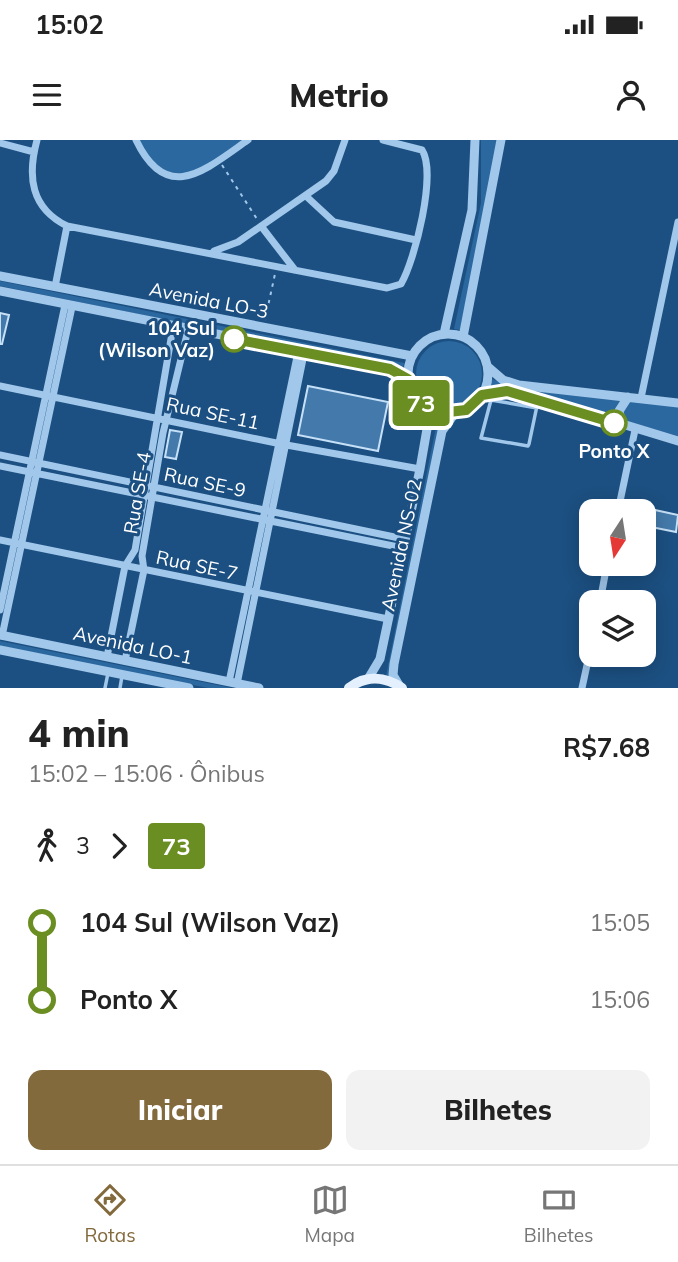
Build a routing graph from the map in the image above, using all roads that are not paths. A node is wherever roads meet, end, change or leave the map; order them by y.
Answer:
1 (37, 140) edge
2 (136, 140) edge
3 (248, 140) edge
4 (345, 140) edge
5 (383, 140) edge
6 (475, 140) edge
7 (500, 140) edge
8 (0, 143) edge
9 (34, 152) junction
10 (307, 197) junction
11 (678, 222) edge
12 (67, 226) junction
13 (261, 226) junction
14 (416, 240) junction
15 (210, 253) junction
16 (296, 271) junction
17 (0, 276) edge
18 (55, 287) junction
19 (0, 291) edge
20 (69, 306) junction
21 (173, 327) junction
22 (188, 330) junction
23 (444, 334) junction
24 (463, 337) junction
25 (301, 353) junction
26 (412, 356) junction
27 (488, 367) junction
28 (408, 379) junction
29 (0, 386) edge
30 (49, 395) junction
31 (482, 395) junction
32 (628, 397) junction
33 (641, 398) junction
34 (678, 403) edge
35 (538, 404) junction
36 (426, 407) junction
37 (455, 413) junction
38 (158, 417) junction
39 (167, 419) junction
40 (622, 426) junction
41 (635, 430) junction
42 (678, 441) edge
43 (283, 445) junction
44 (0, 455) edge
45 (34, 462) junction
46 (0, 466) edge
47 (420, 468) junction
48 (32, 473) junction
49 (149, 487) junction
50 (148, 496) junction
51 (621, 499) edge
52 (268, 516) junction
53 (0, 540) edge
54 (17, 543) junction
55 (404, 543) junction
56 (125, 566) junction
57 (144, 570) junction
58 (251, 592) junction
59 (0, 610) edge
60 (388, 619) junction
61 (1, 636) edge
62 (0, 650) edge
63 (107, 657) junction
64 (125, 661) junction
65 (587, 667) edge
66 (108, 671) junction
67 (123, 674) junction
68 (368, 678) junction
69 (233, 683) junction
70 (401, 687) edge
71 (105, 688) edge
72 (120, 688) edge
73 (189, 688) edge
74 (259, 688) edge
75 (349, 688) edge
76 (582, 688) edge

1 - 9 street
2 - 3 street
4 - 10 street
5 - 14 street
6 - 23 street
7 - 24 street
8 - 9 street
9 - 12 street
10 - 13 street
10 - 14 street
11 - 33 street
12 - 15 street
12 - 18 street
13 - 15 street
13 - 16 street
14 - 16 street
15 - 16 street
17 - 18 street, Avenida LO-3
18 - 26 street, Avenida LO-3
19 - 20 street, Avenida LO-3
20 - 21 street, Avenida LO-3
20 - 30 street
21 - 22 street, Avenida LO-3
21 - 38 street, Rua SE-4
22 - 25 street, Avenida LO-3
22 - 39 street, Rua SE-4
23 - 24 street
23 - 26 street
24 - 27 street
25 - 28 street, Avenida LO-3
25 - 43 street
26 - 28 street
27 - 31 street
27 - 32 street
28 - 36 street
29 - 30 street, Rua SE-11
30 - 38 street, Rua SE-11
30 - 45 street
31 - 35 street
31 - 37 street
32 - 33 street
32 - 40 street
33 - 34 street
35 - 35 lane
35 - 40 street
36 - 37 street
36 - 47 street, Avenida NS-02
37 - 70 street, Avenida NS-02
38 - 39 street, Rua SE-11
38 - 49 street, Rua SE-4
39 - 43 street, Rua SE-11
39 - 49 street, Rua SE-4
40 - 41 street
41 - 42 street
41 - 51 street
43 - 47 street, Rua SE-11
43 - 52 street
44 - 45 street, Rua SE-9
45 - 48 street
45 - 49 street, Rua SE-9
46 - 48 street, Rua SE-9
47 - 55 street, Avenida NS-02
48 - 50 street, Rua SE-9
48 - 54 street
49 - 50 street, Rua SE-4
49 - 52 street, Rua SE-9
50 - 52 street, Rua SE-9
50 - 56 street, Rua SE-4
50 - 57 street, Rua SE-4
52 - 55 street, Rua SE-9
52 - 58 street
53 - 54 street, Rua SE-7
54 - 56 street, Rua SE-7
54 - 59 street
54 - 61 street
55 - 60 street, Avenida NS-02
56 - 57 street, Rua SE-7
56 - 63 street, Rua SE-4
57 - 58 street, Rua SE-7
57 - 64 street, Rua SE-4
58 - 60 street, Rua SE-7
58 - 69 street
60 - 68 street, Avenida NS-02
61 - 63 street, Avenida LO-1
62 - 66 street, Avenida LO-1
63 - 64 street, Avenida LO-1
64 - 69 street, Avenida LO-1
65 - 76 street
66 - 67 street, Avenida LO-1
66 - 71 lane
67 - 72 lane
67 - 73 street, Avenida LO-1
68 - 70 main road
68 - 75 main road
69 - 74 street, Avenida LO-1

